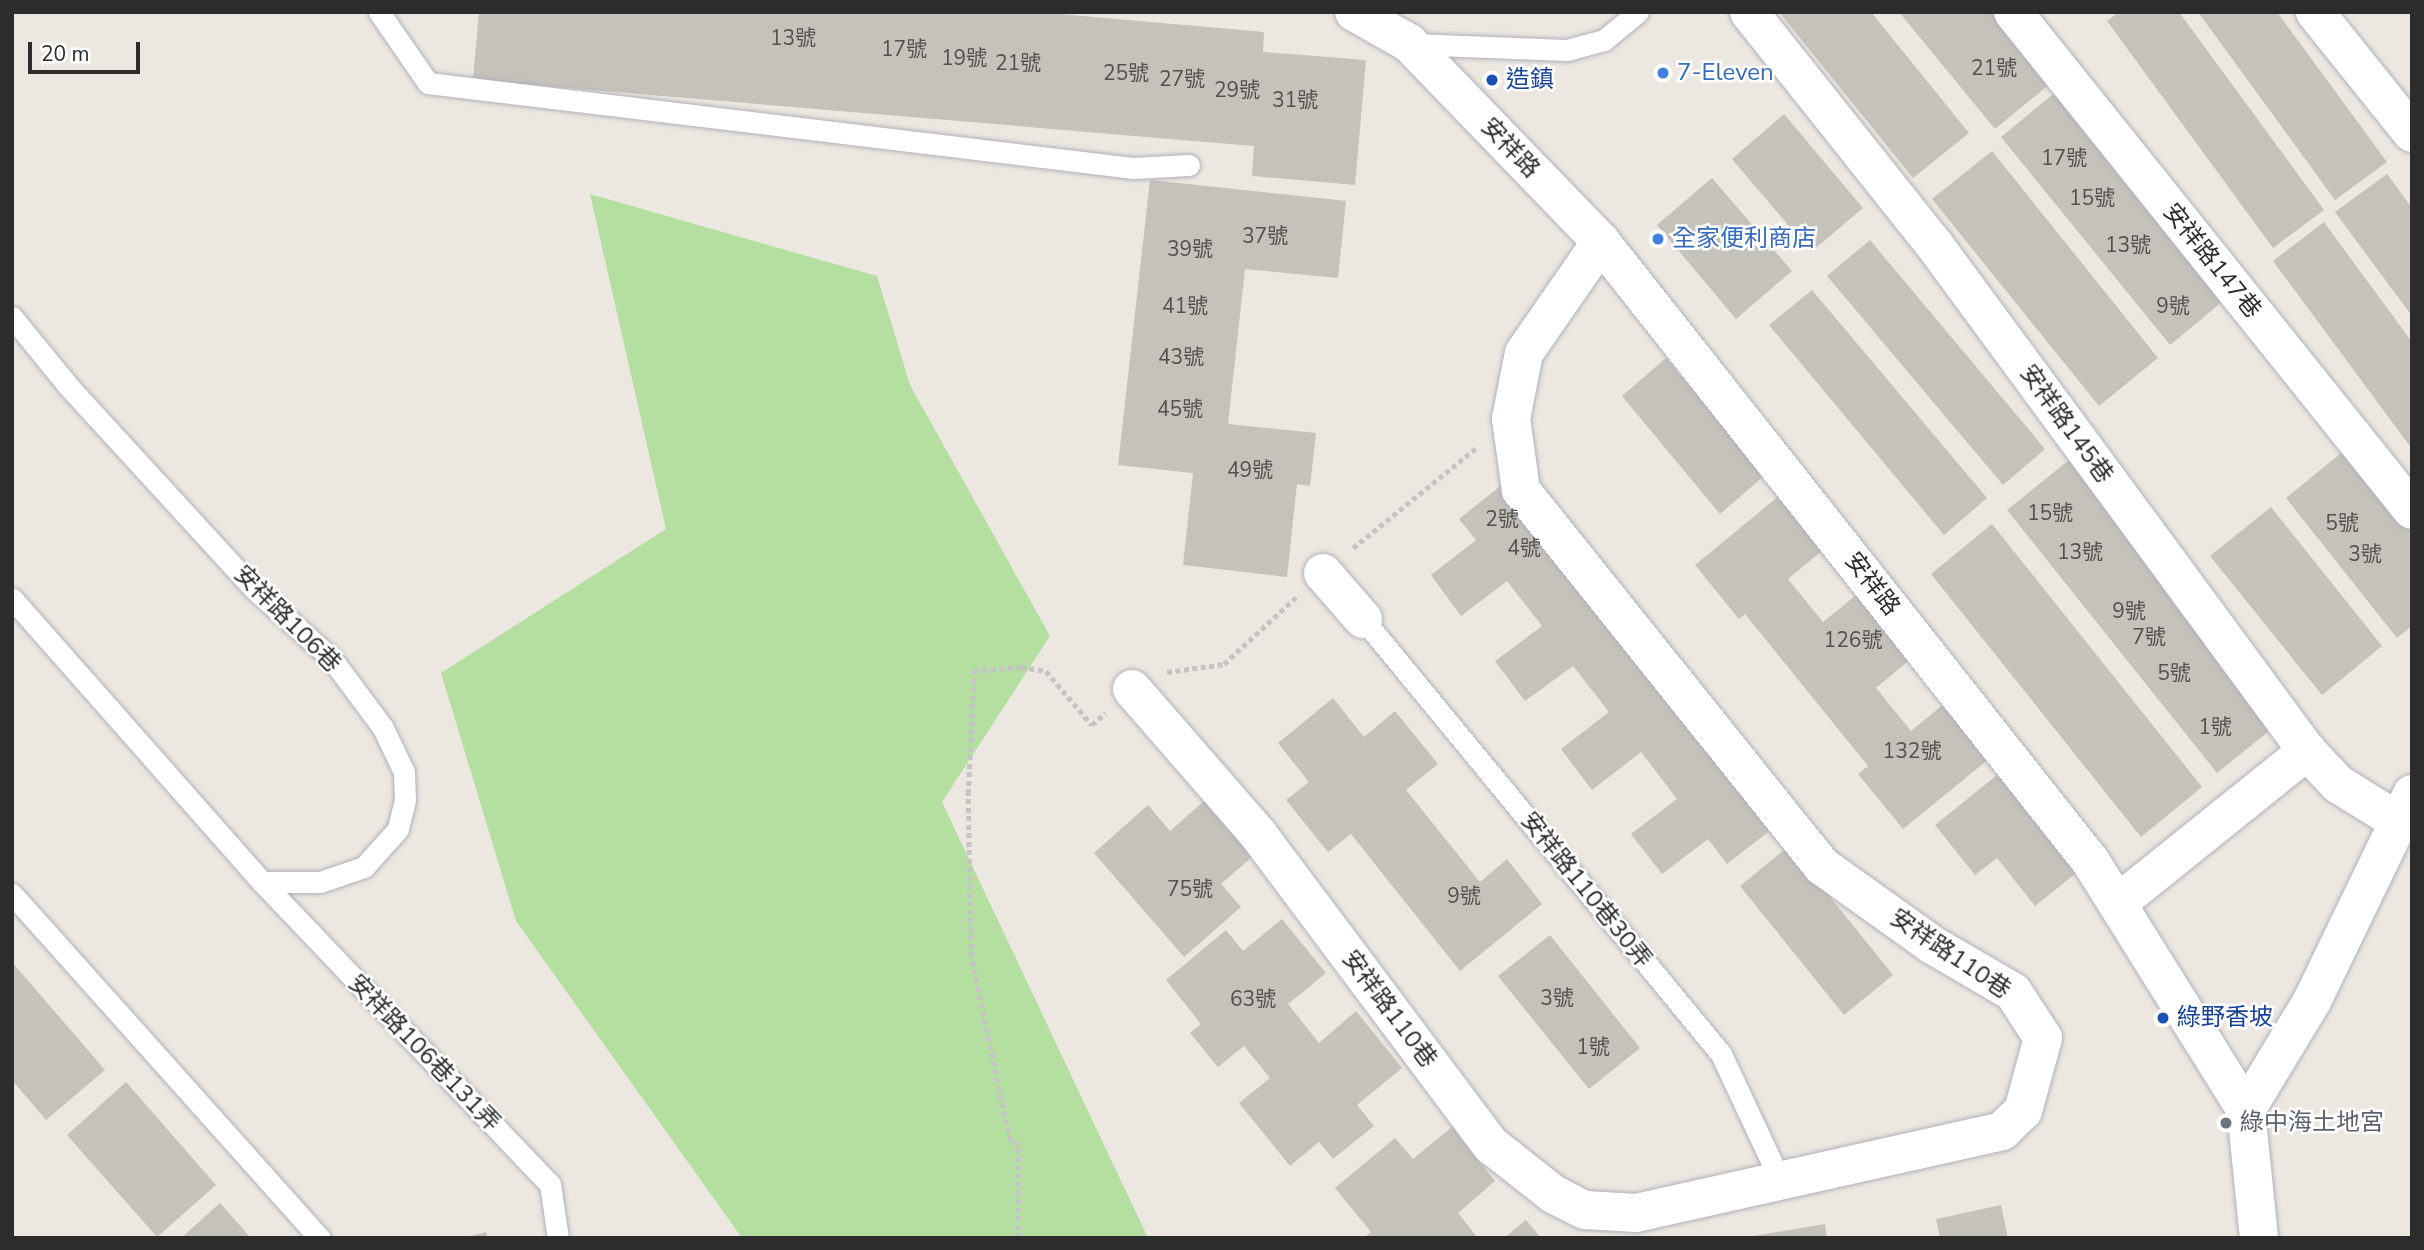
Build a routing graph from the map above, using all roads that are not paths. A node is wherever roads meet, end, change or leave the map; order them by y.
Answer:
1 (379, 12) edge
2 (1354, 12) edge
3 (1638, 12) edge
4 (1749, 12) edge
5 (2012, 12) edge
6 (2315, 12) edge
7 (1409, 44) junction
8 (2412, 133) edge
9 (1189, 165) dead end
10 (1601, 242) junction
11 (12, 317) edge
12 (2412, 510) edge
13 (1323, 573) road end
14 (12, 598) edge
15 (1363, 619) joint
16 (1132, 689) road end
17 (2307, 751) junction
18 (2404, 807) edge
19 (262, 882) junction
20 (12, 894) edge
21 (2118, 903) junction
22 (2246, 1110) junction
23 (1780, 1180) junction
24 (320, 1238) edge
25 (558, 1238) edge
26 (2259, 1238) edge

1 - 9 lane
2 - 7 street, 安祥路
3 - 7 lane
4 - 17 street, 安祥路145巷
5 - 12 street, 安祥路147巷
6 - 8 street
7 - 10 street, 安祥路
10 - 21 street, 安祥路
10 - 23 street, 安祥路110巷
11 - 19 lane, 安祥路106巷
13 - 15 street
14 - 19 lane
15 - 23 lane, 安祥路110巷30弄
16 - 23 street, 安祥路110巷
17 - 18 street, 安祥路145巷
17 - 21 street
18 - 22 street
19 - 25 lane, 安祥路106巷131弄
20 - 24 lane
21 - 22 street, 安祥路
22 - 26 street, 安祥路

